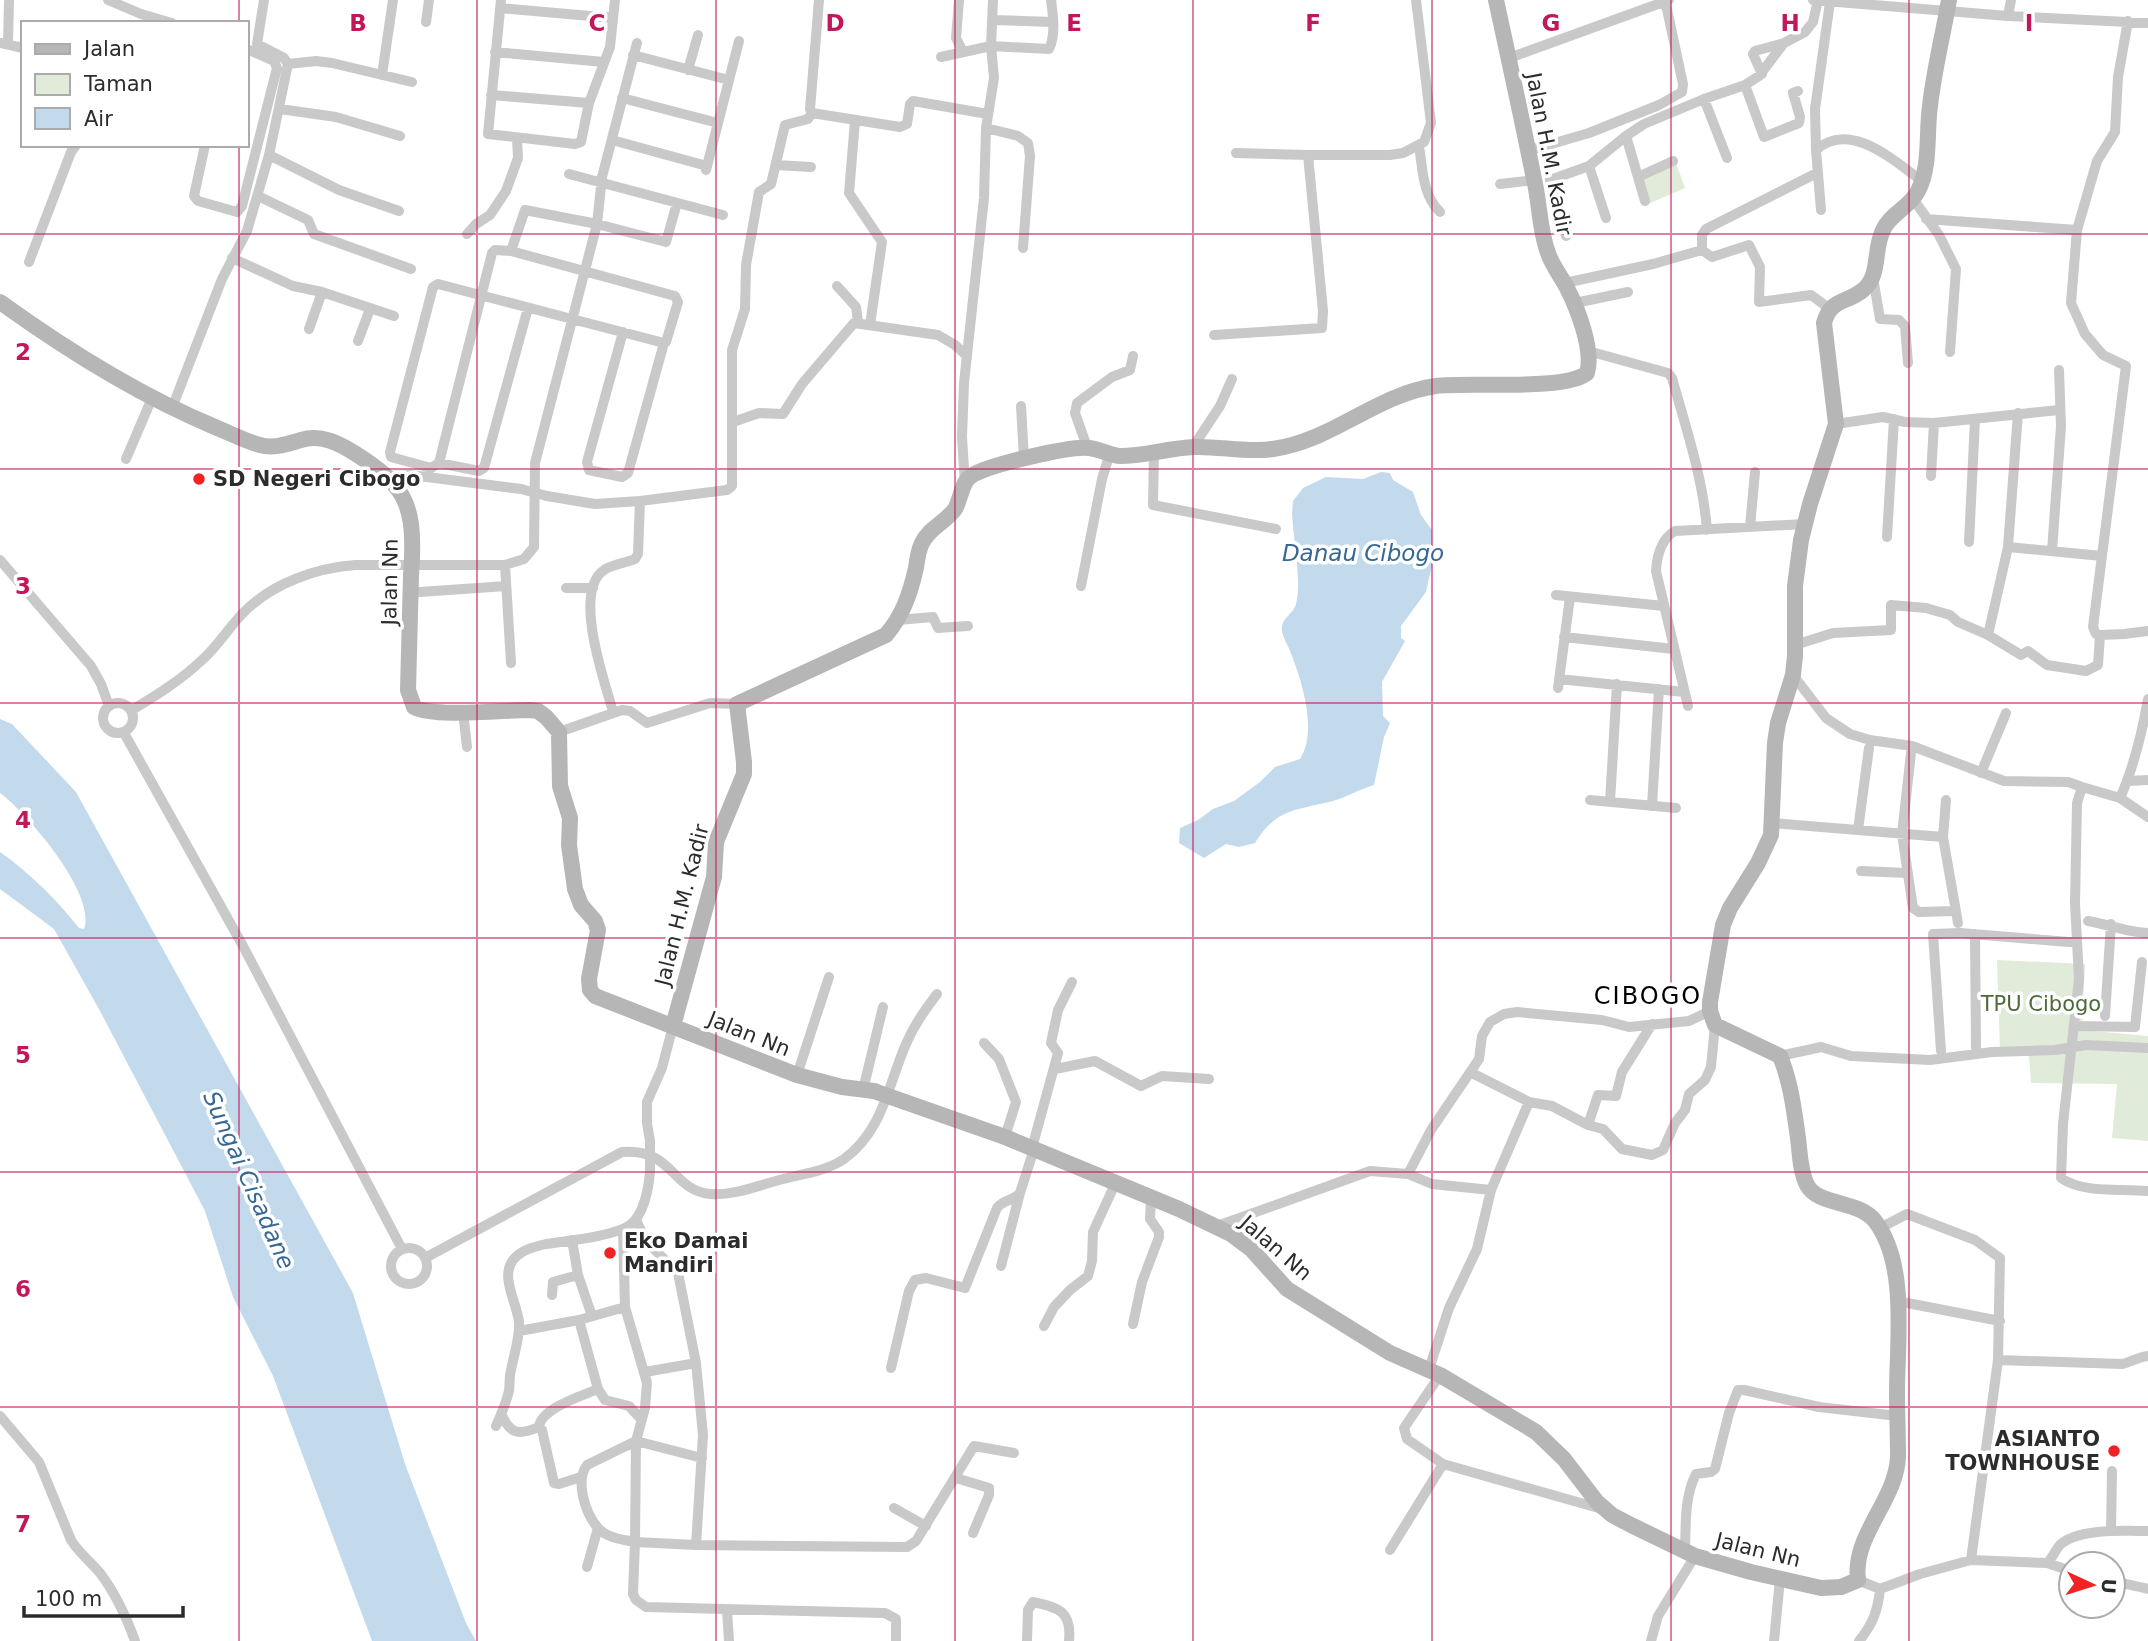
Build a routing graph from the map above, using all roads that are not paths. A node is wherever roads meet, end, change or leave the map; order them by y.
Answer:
1 (9, 0) edge
2 (108, 0) edge
3 (264, 0) edge
4 (393, 0) edge
5 (429, 0) edge
6 (615, 0) edge
7 (818, 0) edge
8 (959, 0) edge
9 (993, 0) edge
10 (1051, 0) edge
11 (1416, 0) edge
12 (1496, 0) edge
13 (1666, 0) edge
14 (2011, 0) edge
15 (1820, 1) edge
16 (501, 4) edge
17 (1948, 6) edge
18 (2008, 16) junction
19 (139, 18) edge
20 (613, 18) junction
21 (993, 20) junction
22 (159, 21) edge
23 (2128, 21) junction
24 (426, 22) dead end
25 (1053, 22) junction
26 (2148, 23) edge
27 (698, 35) dead end
28 (739, 41) dead end
29 (4, 43) edge
30 (637, 43) dead end
31 (1784, 43) junction
32 (251, 46) edge
33 (991, 46) junction
34 (21, 47) edge
35 (495, 52) junction
36 (963, 52) junction
37 (633, 55) junction
38 (941, 57) dead end
39 (1508, 58) junction
40 (604, 62) junction
41 (288, 64) junction
42 (688, 70) junction
43 (1762, 74) junction
44 (382, 75) junction
45 (729, 80) junction
46 (412, 82) dead end
47 (1745, 86) junction
48 (1798, 92) dead end
49 (491, 95) junction
50 (622, 98) junction
51 (1704, 99) junction
52 (589, 103) junction
53 (280, 109) junction
54 (812, 113) junction
55 (988, 114) junction
56 (855, 121) junction
57 (718, 123) junction
58 (986, 128) junction
59 (1626, 135) junction
60 (400, 136) dead end
61 (517, 138) junction
62 (612, 140) junction
63 (1419, 146) junction
64 (75, 147) edge
65 (205, 147) edge
66 (1816, 150) junction
67 (1527, 151) junction
68 (1236, 153) dead end
69 (269, 155) junction
70 (1308, 155) junction
71 (1727, 158) dead end
72 (1674, 161) dead end
73 (776, 164) junction
74 (1589, 166) junction
75 (811, 167) dead end
76 (1817, 173) junction
77 (569, 174) dead end
78 (1638, 177) junction
79 (1542, 180) junction
80 (1922, 181) junction
81 (602, 183) junction
82 (1500, 184) dead end
83 (258, 196) junction
84 (1913, 199) junction
85 (1644, 201) dead end
86 (677, 203) junction
87 (1821, 210) dead end
88 (399, 211) dead end
89 (1440, 212) dead end
90 (723, 215) dead end
91 (1606, 219) dead end
92 (1926, 219) junction
93 (597, 224) junction
94 (2077, 230) junction
95 (467, 233) dead end
96 (1566, 236) dead end
97 (1023, 248) dead end
98 (1702, 250) junction
99 (511, 251) junction
100 (232, 258) junction
101 (29, 262) dead end
102 (411, 269) dead end
103 (586, 272) junction
104 (1873, 277) junction
105 (1565, 283) junction
106 (837, 286) dead end
107 (322, 292) junction
108 (1628, 292) dead end
109 (481, 296) junction
110 (0, 303) edge
111 (1575, 303) junction
112 (528, 308) junction
113 (370, 309) junction
114 (1830, 309) junction
115 (394, 316) dead end
116 (573, 320) junction
117 (858, 323) junction
118 (870, 325) junction
119 (309, 329) dead end
120 (623, 332) junction
121 (1214, 335) dead end
122 (358, 341) dead end
123 (664, 343) junction
124 (1588, 351) junction
125 (1950, 352) dead end
126 (967, 356) junction
127 (1133, 356) dead end
128 (1908, 363) dead end
129 (2059, 370) dead end
130 (1232, 379) dead end
131 (152, 398) junction
132 (1021, 406) dead end
133 (172, 408) junction
134 (2059, 410) junction
135 (2018, 413) junction
136 (1894, 419) junction
137 (1975, 420) junction
138 (733, 422) junction
139 (1934, 423) junction
140 (1836, 424) junction
141 (1087, 447) junction
142 (1193, 447) junction
143 (1154, 452) junction
144 (1110, 453) junction
145 (126, 458) dead end
146 (1024, 458) junction
147 (439, 463) junction
148 (1755, 472) dead end
149 (386, 476) junction
150 (1931, 476) dead end
151 (965, 484) junction
152 (640, 501) junction
153 (1805, 524) junction
154 (1750, 527) junction
155 (1276, 528) dead end
156 (1707, 530) junction
157 (1886, 537) dead end
158 (1969, 542) dead end
159 (2008, 547) junction
160 (2052, 551) junction
161 (2102, 556) junction
162 (0, 560) edge
163 (505, 565) junction
164 (506, 586) junction
165 (1081, 586) dead end
166 (566, 588) dead end
167 (593, 588) junction
168 (420, 592) dead end
169 (1556, 595) dead end
170 (1570, 597) junction
171 (1664, 606) junction
172 (898, 620) junction
173 (968, 626) dead end
174 (2148, 631) edge
175 (1988, 635) junction
176 (2100, 635) junction
177 (1564, 638) junction
178 (1795, 645) junction
179 (1674, 649) junction
180 (512, 663) dead end
181 (1793, 675) junction
182 (1617, 684) junction
183 (1659, 689) junction
184 (1684, 692) junction
185 (2148, 699) edge
186 (737, 704) junction
187 (109, 706) junction
188 (1688, 706) dead end
189 (132, 710) junction
190 (463, 712) junction
191 (612, 712) junction
192 (2006, 713) dead end
193 (559, 732) junction
194 (124, 733) junction
195 (467, 747) dead end
196 (1869, 748) dead end
197 (1911, 753) dead end
198 (1982, 773) junction
199 (2148, 780) edge
200 (2127, 781) junction
201 (2081, 787) junction
202 (2120, 798) junction
203 (1590, 800) dead end
204 (1945, 800) dead end
205 (1610, 802) junction
206 (1652, 806) junction
207 (1676, 808) dead end
208 (2148, 817) edge
209 (1772, 823) junction
210 (1858, 830) junction
211 (1902, 834) junction
212 (1943, 836) junction
213 (1861, 871) dead end
214 (1906, 873) junction
215 (1955, 911) junction
216 (2088, 921) dead end
217 (1958, 923) dead end
218 (2111, 925) junction
219 (2148, 933) edge
220 (1975, 934) junction
221 (2077, 941) junction
222 (2142, 962) dead end
223 (829, 977) dead end
224 (1072, 982) dead end
225 (937, 994) dead end
226 (883, 1007) dead end
227 (2105, 1016) dead end
228 (1713, 1018) junction
229 (1652, 1024) junction
230 (673, 1026) junction
231 (2075, 1026) junction
232 (984, 1043) dead end
233 (1976, 1048) dead end
234 (2072, 1048) junction
235 (2148, 1048) edge
236 (1941, 1051) dead end
237 (1780, 1056) junction
238 (1055, 1069) junction
239 (1470, 1072) junction
240 (797, 1075) junction
241 (1209, 1079) dead end
242 (869, 1091) junction
243 (1529, 1102) junction
244 (1588, 1125) junction
245 (1005, 1137) junction
246 (1033, 1149) junction
247 (1408, 1174) junction
248 (1115, 1184) junction
249 (1491, 1190) junction
250 (2148, 1191) edge
251 (1020, 1194) junction
252 (1151, 1198) junction
253 (636, 1220) junction
254 (1217, 1226) junction
255 (1880, 1228) junction
256 (623, 1229) junction
257 (572, 1240) junction
258 (402, 1249) junction
259 (425, 1258) junction
260 (1001, 1266) dead end
261 (578, 1275) junction
262 (552, 1295) dead end
263 (1897, 1301) junction
264 (625, 1307) junction
265 (592, 1316) junction
266 (579, 1320) junction
267 (2000, 1321) junction
268 (1133, 1324) dead end
269 (1044, 1326) dead end
270 (519, 1331) junction
271 (2148, 1356) edge
272 (1998, 1360) junction
273 (696, 1363) junction
274 (891, 1368) dead end
275 (645, 1372) junction
276 (1434, 1372) junction
277 (598, 1390) junction
278 (502, 1415) junction
279 (0, 1416) edge
280 (1898, 1416) junction
281 (641, 1419) junction
282 (496, 1426) dead end
283 (539, 1427) junction
284 (636, 1441) junction
285 (1014, 1453) dead end
286 (702, 1458) junction
287 (1443, 1464) junction
288 (2112, 1471) dead end
289 (581, 1477) junction
290 (956, 1478) junction
291 (894, 1508) dead end
292 (1605, 1510) junction
293 (926, 1526) junction
294 (598, 1528) junction
295 (2111, 1531) junction
296 (2148, 1531) edge
297 (973, 1533) dead end
298 (635, 1542) junction
299 (695, 1545) junction
300 (1390, 1550) dead end
301 (1690, 1553) junction
302 (1971, 1560) junction
303 (2047, 1563) junction
304 (2057, 1566) edge
305 (587, 1567) dead end
306 (1780, 1579) junction
307 (1858, 1580) junction
308 (2127, 1584) edge
309 (1880, 1589) junction
310 (2148, 1589) edge
311 (727, 1610) junction
312 (135, 1641) edge
313 (729, 1641) edge
314 (896, 1641) edge
315 (1027, 1641) edge
316 (1069, 1641) edge
317 (1651, 1641) edge
318 (1774, 1641) edge
319 (1859, 1641) edge

1 - 29 street
2 - 19 street
3 - 32 street
4 - 44 street
5 - 24 street
6 - 20 street
7 - 54 street
8 - 36 street
9 - 21 street
10 - 25 street
11 - 63 street
12 - 39 street, Jalan H.M. Kadir
13 - 39 street
13 - 67 street
14 - 18 street
15 - 17 street
15 - 31 street
15 - 66 street
16 - 20 street
16 - 35 street
17 - 18 street
17 - 80 street
18 - 23 street
19 - 22 street
20 - 40 street
21 - 25 street
21 - 33 street
23 - 26 street
23 - 94 street
25 - 33 street
27 - 42 street
28 - 45 street
29 - 34 street
30 - 37 street
31 - 43 street
31 - 43 street
32 - 41 street
32 - 65 street
33 - 36 street
33 - 55 street
35 - 40 street
35 - 49 street
36 - 38 street
37 - 42 street
37 - 50 street
39 - 67 street, Jalan H.M. Kadir
40 - 52 street
41 - 44 street
41 - 53 street
42 - 45 street
43 - 47 street
44 - 46 street
45 - 57 street
47 - 48 street
47 - 51 street
49 - 52 street
49 - 61 street
50 - 57 street
50 - 62 street
51 - 59 street
51 - 71 street
52 - 61 street
53 - 60 street
53 - 69 street
54 - 56 street
54 - 73 street
55 - 56 street
55 - 58 street
56 - 118 street
57 - 62 street
58 - 97 street
58 - 126 street
59 - 74 street
59 - 78 street
61 - 95 street
62 - 81 street
63 - 70 street
63 - 89 street
64 - 101 street
66 - 76 street
66 - 80 street
67 - 79 street, Jalan H.M. Kadir
68 - 70 street
69 - 83 street
69 - 88 street
70 - 121 street
72 - 78 street
73 - 75 street
73 - 138 street
74 - 79 street
74 - 91 street
76 - 87 street
76 - 98 street
77 - 81 street
78 - 85 street
79 - 82 street
79 - 96 street
79 - 105 street, Jalan H.M. Kadir
80 - 84 street
81 - 86 street
81 - 93 street
83 - 100 street
83 - 102 street
84 - 92 street
84 - 104 street
86 - 90 street
86 - 93 street
92 - 94 street
92 - 125 street
93 - 99 street
93 - 103 street
94 - 161 street
98 - 105 street
98 - 114 street
99 - 103 street
99 - 109 street
100 - 107 street
100 - 133 street
103 - 116 street
103 - 123 street
104 - 114 street
104 - 128 street
105 - 111 street, Jalan H.M. Kadir
106 - 117 street
107 - 113 street
107 - 119 street
108 - 111 street
109 - 112 street
109 - 147 street
109 - 147 street
110 - 131 street, Jalan Nn
111 - 124 street, Jalan H.M. Kadir
112 - 116 street
112 - 147 street
113 - 115 street
113 - 122 street
114 - 140 street
116 - 120 street
116 - 163 street
117 - 118 street
117 - 138 street
118 - 126 street
120 - 123 street
120 - 123 street
124 - 142 street
124 - 156 street
126 - 151 street
127 - 141 street
129 - 134 street
130 - 142 street
131 - 133 street, Jalan Nn
131 - 145 street
132 - 146 street
133 - 149 street, Jalan Nn
134 - 135 street
134 - 160 street
135 - 137 street
135 - 159 street
136 - 139 street
136 - 140 street
136 - 157 street
137 - 139 street
137 - 158 street
138 - 152 street
139 - 150 street
140 - 153 street
141 - 144 street
141 - 146 street
142 - 143 street
143 - 144 street
143 - 155 street
144 - 165 street
146 - 151 street
148 - 154 street
149 - 152 street, bridge
149 - 190 street, Jalan Nn, bridge
151 - 172 street
152 - 167 street
153 - 154 street
153 - 178 street
154 - 156 street
156 - 171 street
159 - 160 street
159 - 175 street
160 - 161 street
161 - 176 street
162 - 187 street
163 - 164 street
163 - 189 street
164 - 168 street
164 - 180 street
166 - 167 street
167 - 191 street
169 - 170 street
170 - 171 street
170 - 177 street
171 - 179 street
172 - 173 street
172 - 186 street
174 - 176 street
175 - 176 street
175 - 178 street
177 - 179 street
177 - 182 street
178 - 181 street
179 - 184 street
181 - 198 street
181 - 209 street
182 - 183 street
182 - 205 street
183 - 184 street
183 - 206 street
184 - 188 street
185 - 200 street
186 - 191 street
186 - 230 street, Jalan H.M. Kadir
187 - 189 street
187 - 194 street
189 - 194 street
190 - 193 street, Jalan Nn
190 - 195 street
191 - 193 street
192 - 198 street
193 - 230 street, Jalan Nn
194 - 258 street
196 - 210 street
197 - 211 street
198 - 201 street
199 - 200 street
200 - 202 street
201 - 202 street
201 - 221 street
202 - 208 street
203 - 205 street
204 - 212 street
205 - 206 street
206 - 207 street
209 - 210 street
209 - 228 street
210 - 211 street
211 - 212 street
211 - 214 street
212 - 215 street
213 - 214 street
214 - 215 street
215 - 217 street
216 - 218 street
218 - 219 street
218 - 227 street
220 - 221 street
220 - 233 street
220 - 236 street
221 - 231 street
222 - 231 street
223 - 240 street
224 - 238 street
225 - 259 street
226 - 242 street
228 - 229 street
228 - 237 street
228 - 244 street
229 - 239 street
229 - 244 street
230 - 240 street, Jalan Nn
230 - 253 street, bridge
231 - 234 street
232 - 245 street
234 - 235 street
234 - 237 street
234 - 250 street
237 - 255 street
238 - 241 street
238 - 246 street
239 - 243 street
239 - 247 street
240 - 242 street, Jalan Nn
242 - 245 street, Jalan Nn, bridge
243 - 244 street
243 - 249 street
245 - 246 street, Jalan Nn
246 - 248 street, Jalan Nn
246 - 251 street
247 - 249 street
247 - 254 street
248 - 252 street, Jalan Nn
248 - 269 street
249 - 276 street
251 - 260 street
251 - 274 street
252 - 254 street, Jalan Nn
252 - 268 street
253 - 256 street
253 - 273 street
254 - 276 street, Jalan Nn
255 - 263 street
255 - 267 street
256 - 257 street
256 - 264 street
257 - 261 street
257 - 270 street
258 - 259 street
258 - 259 street
261 - 262 street
261 - 265 street
263 - 267 street
263 - 280 street
264 - 265 street
264 - 275 street
265 - 266 street
266 - 270 street
266 - 277 street
267 - 272 street
270 - 278 street
271 - 272 street
272 - 302 street
273 - 275 street
273 - 286 street
275 - 281 street
276 - 287 street
276 - 292 street, Jalan Nn
277 - 281 street
277 - 283 street
278 - 282 street
278 - 283 street
279 - 312 street
280 - 301 street
280 - 307 street
281 - 284 street
283 - 289 street
284 - 286 street
284 - 289 street
284 - 298 street
285 - 290 street
286 - 299 street
287 - 292 street
287 - 300 street
288 - 295 street
289 - 294 street
290 - 293 street
290 - 297 street
291 - 293 street
292 - 301 street, Jalan Nn
293 - 299 street
294 - 298 street
294 - 305 street
295 - 296 street
295 - 303 street
298 - 299 street
298 - 311 street
301 - 306 street, Jalan Nn
301 - 317 street
302 - 303 street
302 - 309 street
303 - 304 street
306 - 307 street, Jalan Nn
306 - 318 street
307 - 309 street
308 - 310 street
309 - 319 street
311 - 313 street
311 - 314 street
315 - 316 street

